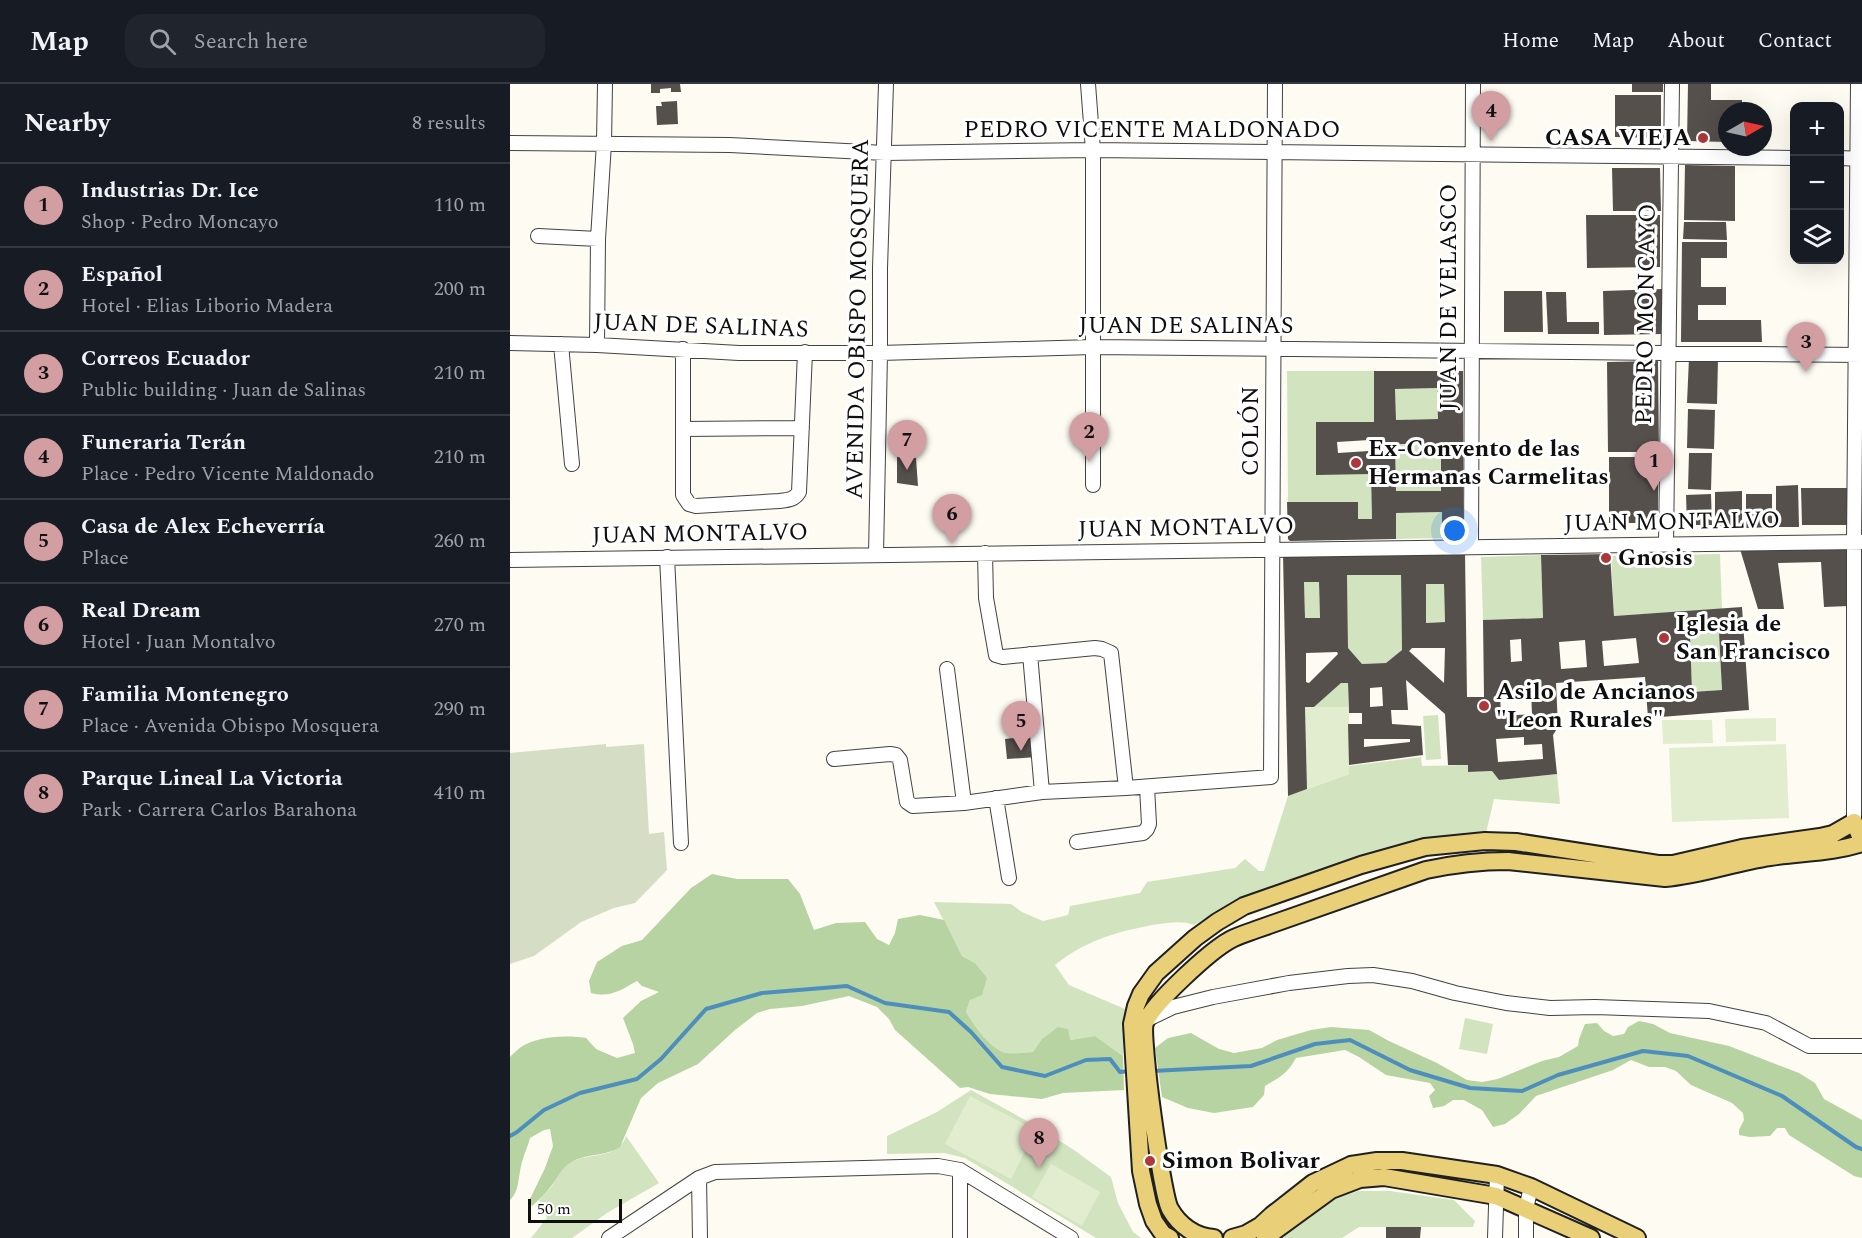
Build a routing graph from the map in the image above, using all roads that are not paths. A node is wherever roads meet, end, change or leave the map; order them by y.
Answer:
1 (605, 84) edge
2 (886, 84) edge
3 (1088, 84) edge
4 (1275, 84) edge
5 (1473, 84) edge
6 (1672, 84) edge
7 (1858, 84) edge
8 (510, 143) edge
9 (604, 143) junction
10 (1093, 150) junction
11 (1275, 152) junction
12 (885, 153) junction
13 (1472, 154) junction
14 (1671, 157) junction
15 (1790, 158) edge
16 (1844, 158) edge
17 (1860, 159) edge
18 (538, 236) dead end
19 (598, 239) junction
20 (510, 344) edge
21 (561, 344) junction
22 (597, 345) junction
23 (1093, 347) junction
24 (1274, 348) junction
25 (683, 349) junction
26 (1472, 351) junction
27 (805, 352) junction
28 (880, 353) junction
29 (1668, 353) junction
30 (1859, 355) edge
31 (802, 428) junction
32 (683, 429) junction
33 (572, 464) dead end
34 (1093, 485) dead end
35 (1858, 542) edge
36 (1666, 545) junction
37 (1471, 547) junction
38 (1273, 550) junction
39 (985, 553) junction
40 (876, 555) junction
41 (667, 557) junction
42 (510, 561) edge
43 (1030, 654) junction
44 (947, 669) dead end
45 (834, 759) dead end
46 (1147, 787) junction
47 (1126, 788) junction
48 (1042, 792) junction
49 (996, 798) junction
50 (964, 803) junction
51 (1854, 822) junction
52 (1077, 842) dead end
53 (1862, 842) edge
54 (681, 843) dead end
55 (1009, 878) dead end
56 (1165, 1005) junction
57 (1140, 1024) junction
58 (1862, 1046) edge
59 (1142, 1090) junction
60 (960, 1170) junction
61 (1497, 1175) junction
62 (699, 1178) junction
63 (1531, 1187) junction
64 (1496, 1196) junction
65 (1526, 1209) junction
66 (609, 1238) edge
67 (700, 1238) edge
68 (960, 1238) edge
69 (1071, 1238) edge
70 (1170, 1238) edge
71 (1214, 1238) edge
72 (1232, 1238) edge
73 (1265, 1238) edge
74 (1495, 1238) edge
75 (1526, 1238) edge
76 (1591, 1238) edge
77 (1637, 1238) edge

1 - 9 street
2 - 12 street, AVENIDA OBISPO MOSQUERA
3 - 10 street
4 - 11 street, COLÓN
5 - 13 street, JUAN DE VELASCO
6 - 14 street, PEDRO MONCAYO
7 - 17 street
8 - 9 street, PEDRO VICENTE MALDONADO
9 - 12 street, PEDRO VICENTE MALDONADO
9 - 19 street
10 - 11 street, PEDRO VICENTE MALDONADO
10 - 12 street, PEDRO VICENTE MALDONADO
10 - 23 street
11 - 13 street, PEDRO VICENTE MALDONADO
11 - 24 street, COLÓN
12 - 28 street, AVENIDA OBISPO MOSQUERA
13 - 14 street, PEDRO VICENTE MALDONADO
13 - 26 street, JUAN DE VELASCO
14 - 15 street, PEDRO VICENTE MALDONADO
14 - 29 street, PEDRO MONCAYO
16 - 17 street
17 - 30 street
18 - 19 street
19 - 22 street
20 - 21 street, JUAN DE SALINAS
21 - 22 street, JUAN DE SALINAS
21 - 33 street
22 - 25 street, JUAN DE SALINAS
23 - 24 street, JUAN DE SALINAS
23 - 28 street, JUAN DE SALINAS
23 - 34 street
24 - 26 street, JUAN DE SALINAS
24 - 38 street, COLÓN
25 - 27 street, JUAN DE SALINAS
25 - 32 street
26 - 29 street, JUAN DE SALINAS
26 - 37 street, JUAN DE VELASCO
27 - 28 street, JUAN DE SALINAS
27 - 31 street
28 - 40 street, AVENIDA OBISPO MOSQUERA
29 - 30 street, JUAN DE SALINAS
29 - 36 street, PEDRO MONCAYO
30 - 35 street
31 - 32 street
31 - 32 street
35 - 36 street, JUAN MONTALVO
35 - 51 street
36 - 37 street, JUAN MONTALVO
37 - 38 street, JUAN MONTALVO
38 - 39 street, JUAN MONTALVO
38 - 46 street, COLÓN
39 - 40 street, JUAN MONTALVO
39 - 43 street
40 - 41 street, JUAN MONTALVO
41 - 42 street, JUAN MONTALVO
41 - 54 street
43 - 47 street
43 - 48 street
44 - 50 street
45 - 50 street
46 - 47 street
46 - 52 street
47 - 48 street
48 - 49 street
49 - 50 street
49 - 55 street
51 - 53 main road
51 - 57 main road
53 - 56 main road
56 - 57 main road
56 - 58 street
57 - 59 main road
59 - 70 main road
59 - 71 main road
60 - 62 street
60 - 68 street
60 - 69 street
61 - 63 main road
61 - 64 street
61 - 72 main road
62 - 66 street
62 - 67 street
63 - 65 street
63 - 77 main road
64 - 65 main road
64 - 73 main road
64 - 74 street
65 - 75 street
65 - 76 main road

